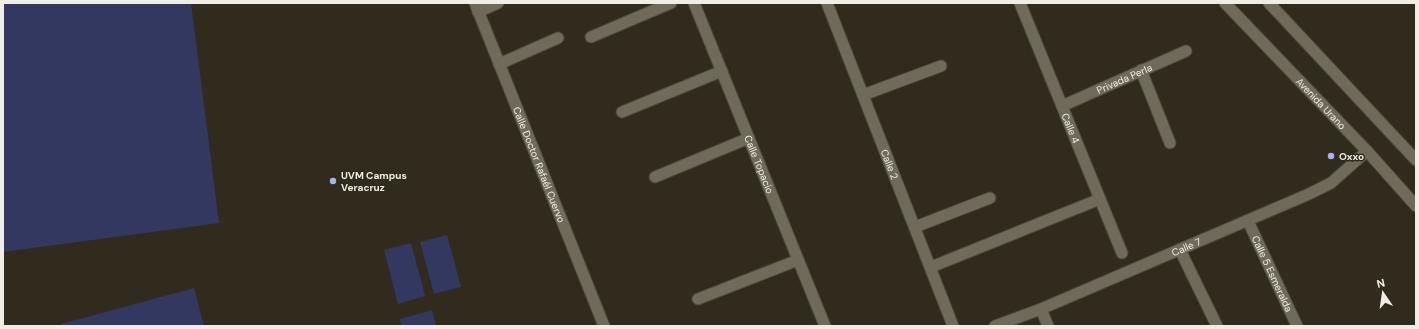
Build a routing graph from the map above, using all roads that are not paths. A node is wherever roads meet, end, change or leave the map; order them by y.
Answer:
1 (498, 3) edge
2 (672, 3) edge
3 (694, 3) edge
4 (827, 3) edge
5 (1020, 3) edge
6 (1225, 3) edge
7 (1269, 3) edge
8 (476, 7) edge
9 (591, 36) dead end
10 (558, 38) dead end
11 (1186, 51) dead end
12 (499, 64) junction
13 (941, 66) dead end
14 (1141, 70) junction
15 (722, 71) junction
16 (863, 95) junction
17 (1062, 106) junction
18 (622, 112) dead end
19 (749, 138) junction
20 (1170, 143) dead end
21 (1367, 151) junction
22 (1416, 160) edge
23 (655, 177) dead end
24 (990, 198) dead end
25 (1100, 199) junction
26 (1416, 206) edge
27 (1248, 221) junction
28 (915, 228) junction
29 (1180, 250) junction
30 (1122, 253) dead end
31 (798, 260) junction
32 (931, 267) junction
33 (698, 299) dead end
34 (1041, 308) junction
35 (604, 326) edge
36 (825, 326) edge
37 (953, 326) edge
38 (995, 326) edge
39 (1048, 326) edge
40 (1217, 326) edge
41 (1297, 326) edge

1 - 8 street
2 - 9 street
3 - 15 street, Calle Topacio
4 - 16 street, Calle 2
5 - 17 street, Calle 4
6 - 21 street, Avenida Urano
7 - 22 street
8 - 12 street, Calle Doctor Rafaél Cuervo
10 - 12 street
11 - 14 street, Privada Perla
12 - 35 street, Calle Doctor Rafaél Cuervo
13 - 16 street
14 - 17 street, Privada Perla
14 - 20 street
15 - 18 street
15 - 19 street, Calle Topacio
16 - 28 street, Calle 2
17 - 25 street, Calle 4
19 - 23 street
19 - 31 street, Calle Topacio
21 - 26 street, Avenida Urano
21 - 27 street, Calle 7
24 - 28 street
25 - 30 street, Calle 4
25 - 32 street
27 - 29 street, Calle 7
27 - 41 street, Calle 5 Esmeralda
28 - 32 street, Calle 2
29 - 34 street, Calle 7
29 - 40 street
31 - 33 street
31 - 36 street, Calle Topacio
32 - 37 street, Calle 2
34 - 38 street, Calle 7
34 - 39 street

